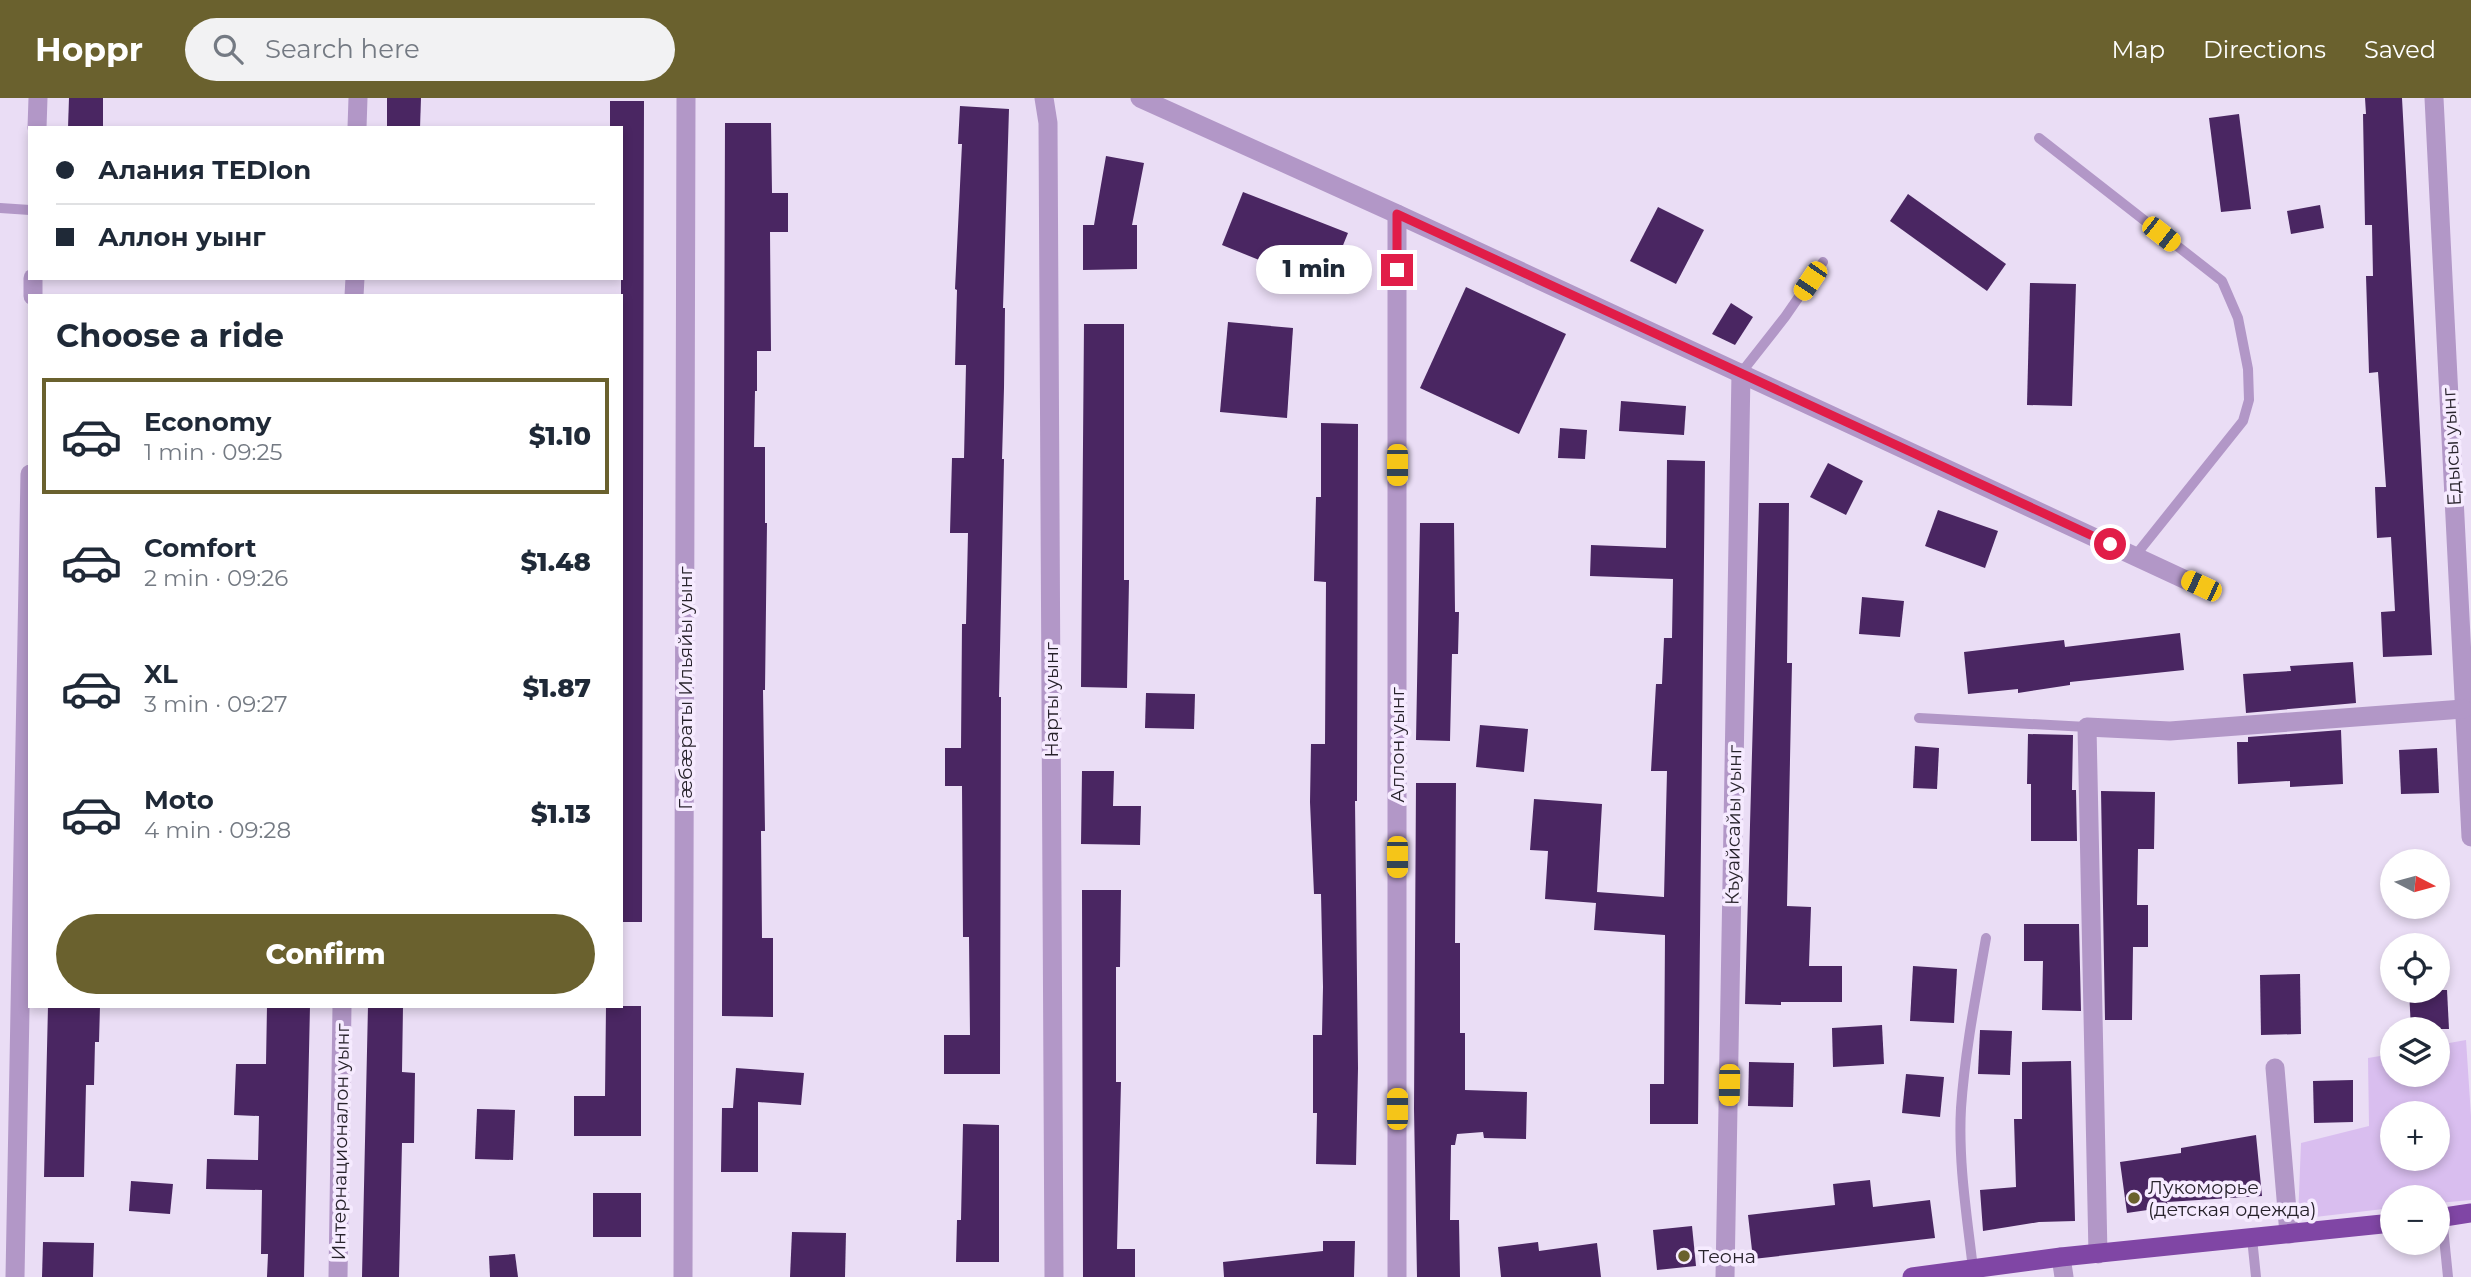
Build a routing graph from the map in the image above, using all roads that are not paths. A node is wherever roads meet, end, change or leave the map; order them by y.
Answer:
1 (38, 98) edge
2 (358, 98) edge
3 (686, 98) edge
4 (1033, 98) edge
5 (1044, 98) edge
6 (1140, 98) edge
7 (2434, 98) edge
8 (1048, 123) junction
9 (37, 126) edge
10 (357, 126) edge
11 (2039, 138) dead end
12 (0, 208) edge
13 (28, 210) edge
14 (1397, 214) junction
15 (1823, 262) dead end
16 (1741, 373) junction
17 (2135, 556) junction
18 (28, 581) edge
19 (2201, 586) dead end
20 (2463, 709) junction
21 (1919, 718) dead end
22 (2087, 727) junction
23 (2471, 837) edge
24 (1986, 938) dead end
25 (342, 1008) edge
26 (2275, 1068) dead end
27 (2471, 1213) edge
28 (2450, 1216) edge
29 (2380, 1224) edge
30 (2289, 1234) junction
31 (2252, 1238) junction
32 (2098, 1254) junction
33 (2445, 1255) edge
34 (2063, 1267) edge
35 (1973, 1269) junction
36 (15, 1277) edge
37 (338, 1277) edge
38 (683, 1277) edge
39 (1054, 1277) edge
40 (1397, 1277) edge
41 (1726, 1277) edge
42 (1912, 1277) edge
43 (2256, 1277) edge
44 (2448, 1277) edge

1 - 9 street
2 - 10 street
3 - 38 street, Гæбæраты Ильяйы уынг
4 - 8 street
5 - 8 street, Нарты уынг
6 - 14 street
7 - 20 street, Едысы уынг
8 - 39 street, Нарты уынг
11 - 17 lane
12 - 13 lane
14 - 16 street
14 - 40 street, Аллон уынг
15 - 16 lane
16 - 17 street
16 - 41 street, Къуайсайы уынг
17 - 19 street
18 - 36 street
20 - 22 street
20 - 23 street, Едысы уынг
21 - 22 lane
22 - 32 street
24 - 35 lane
25 - 37 street, Интернационалон уынг
26 - 30 street
27 - 28 highway
29 - 30 highway
30 - 31 highway
31 - 32 highway
31 - 43 lane
32 - 34 highway
33 - 44 lane
34 - 35 highway
35 - 42 highway

